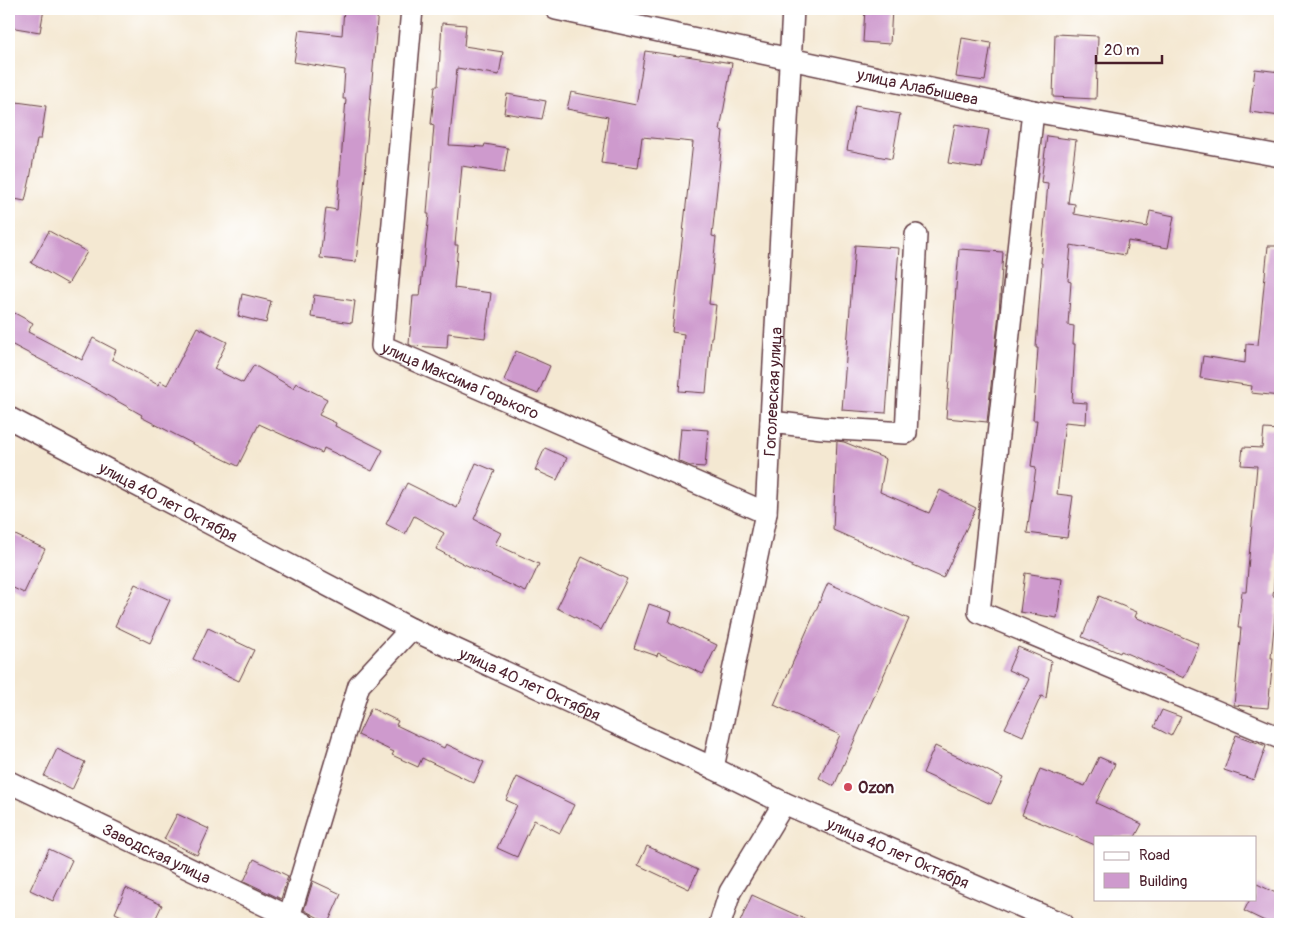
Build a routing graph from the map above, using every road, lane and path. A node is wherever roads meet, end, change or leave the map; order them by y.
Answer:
1 (412, 9) edge
2 (556, 9) edge
3 (793, 9) edge
4 (791, 59) junction
5 (1033, 111) junction
6 (1280, 156) edge
7 (916, 235) dead end
8 (9, 418) edge
9 (771, 422) junction
10 (766, 513) junction
11 (411, 629) junction
12 (1280, 738) edge
13 (713, 768) junction
14 (9, 782) edge
15 (784, 803) junction
16 (294, 922) edge
17 (720, 924) edge
18 (1062, 924) edge

1 - 10 street, улица Максима Горького
2 - 4 street, улица Алабышева
3 - 4 street, Гоголевская улица
4 - 5 street, улица Алабышева
4 - 9 street, Гоголевская улица
5 - 6 street, улица Алабышева
5 - 12 street
7 - 9 street
8 - 11 street, улица 40 лет Октября
9 - 10 street, Гоголевская улица
10 - 13 street, Гоголевская улица
11 - 13 street, улица 40 лет Октября
11 - 16 street
13 - 15 street, улица 40 лет Октября
14 - 16 street, Заводская улица
15 - 17 street
15 - 18 street, улица 40 лет Октября

